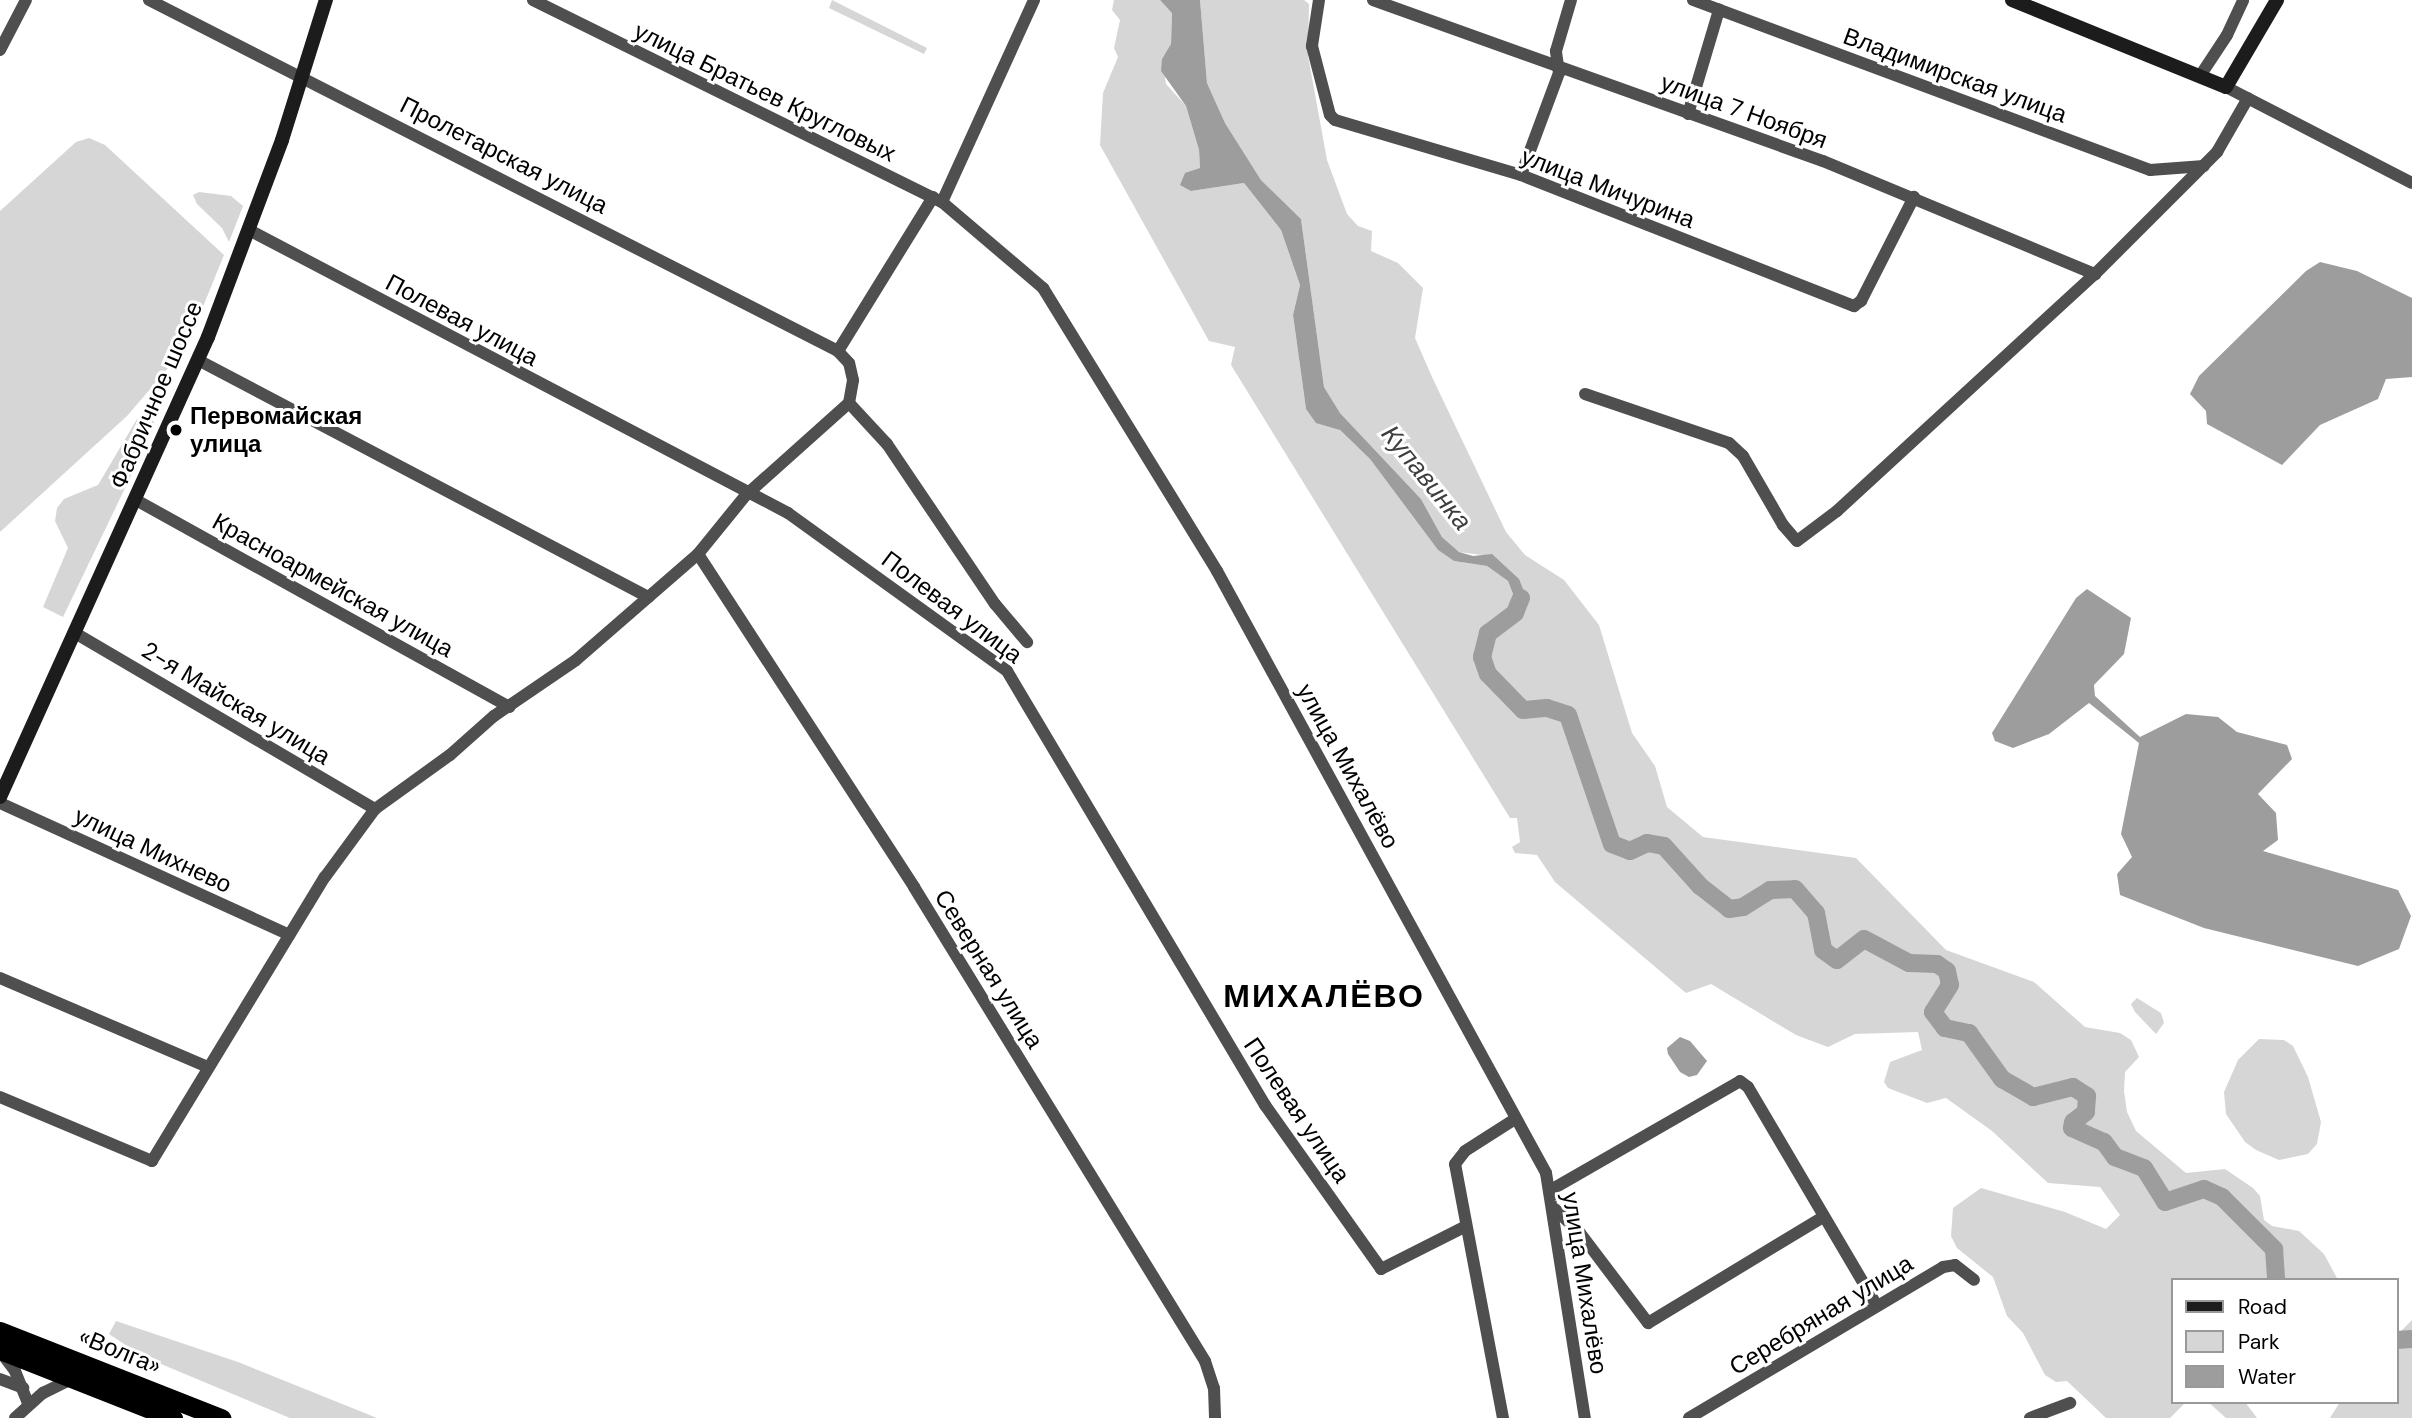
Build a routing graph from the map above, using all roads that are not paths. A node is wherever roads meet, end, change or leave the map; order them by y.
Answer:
1 (26, 0) edge
2 (149, 0) edge
3 (326, 0) edge
4 (533, 0) edge
5 (1034, 0) edge
6 (1319, 0) edge
7 (1373, 0) edge
8 (1571, 0) edge
9 (1693, 0) edge
10 (2012, 0) edge
11 (2243, 0) edge
12 (2277, 0) edge
13 (1718, 10) junction
14 (0, 50) edge
15 (1555, 62) junction
16 (303, 75) junction
17 (2200, 76) junction
18 (2226, 87) junction
19 (2248, 98) junction
20 (1688, 114) junction
21 (2204, 166) junction
22 (1521, 175) junction
23 (2412, 183) edge
24 (1914, 197) junction
25 (938, 199) junction
26 (248, 230) junction
27 (2095, 274) junction
28 (838, 351) junction
29 (198, 360) junction
30 (1585, 394) dead end
31 (849, 403) junction
32 (746, 495) junction
33 (136, 500) junction
34 (698, 554) junction
35 (648, 597) junction
36 (75, 633) junction
37 (1027, 642) dead end
38 (509, 707) junction
39 (0, 797) edge
40 (0, 803) edge
41 (375, 809) junction
42 (289, 935) junction
43 (0, 978) edge
44 (208, 1067) junction
45 (0, 1097) edge
46 (1516, 1119) junction
47 (1549, 1191) junction
48 (1555, 1209) junction
49 (1822, 1217) junction
50 (1464, 1227) junction
51 (1974, 1280) dead end
52 (1877, 1306) junction
53 (0, 1331) edge
54 (0, 1350) edge
55 (0, 1379) edge
56 (72, 1379) junction
57 (23, 1388) junction
58 (2070, 1403) dead end
59 (28, 1404) junction
60 (15, 1418) edge
61 (173, 1418) edge
62 (221, 1418) edge
63 (1214, 1418) edge
64 (1503, 1418) edge
65 (1585, 1418) edge
66 (1689, 1418) edge
67 (2029, 1418) edge

1 - 14 street
2 - 16 street, Пролетарская улица
3 - 16 main road, Фабричное шоссе
4 - 25 street, улица Братьев Кругловых
5 - 25 street
6 - 22 street, улица Мичурина
7 - 15 street, улица 7 Ноября
8 - 15 street
9 - 13 street, Владимирская улица
10 - 17 main road
11 - 17 street
12 - 18 main road
13 - 20 street
13 - 21 street, Владимирская улица
15 - 20 street, улица 7 Ноября
15 - 22 street
16 - 26 main road, Фабричное шоссе
16 - 28 street, Пролетарская улица
17 - 18 main road
18 - 19 street
19 - 21 street
19 - 23 street
20 - 24 street, улица 7 Ноября
21 - 27 street
22 - 24 street, улица Мичурина
24 - 27 street, улица 7 Ноября
25 - 28 street
25 - 46 street, улица Михалёво
26 - 29 main road, Фабричное шоссе
26 - 32 street, Полевая улица
27 - 30 street
28 - 31 street
29 - 33 main road, Фабричное шоссе
29 - 35 street
31 - 32 street
31 - 37 street
32 - 34 street
32 - 50 street, Полевая улица
33 - 36 main road, Фабричное шоссе
33 - 38 street, Красноармейская улица
34 - 35 street
34 - 63 street, Северная улица
35 - 38 street
36 - 39 main road, Фабричное шоссе
36 - 41 street, 2-я Майская улица
38 - 41 street
40 - 42 street, улица Михнево
41 - 42 street
42 - 44 street
43 - 44 street
44 - 45 street
46 - 47 street, улица Михалёво
46 - 50 street
47 - 48 street, улица Михалёво
47 - 49 street
48 - 49 street
48 - 65 street, улица Михалёво
49 - 52 street
50 - 64 street
51 - 52 street, Серебряная улица
52 - 66 street, Серебряная улица
53 - 62 highway, «Волга»
54 - 56 highway, «Волга»
54 - 57 street
55 - 57 street
56 - 59 street
56 - 61 highway, «Волга»
57 - 59 street
58 - 67 street
59 - 60 street

